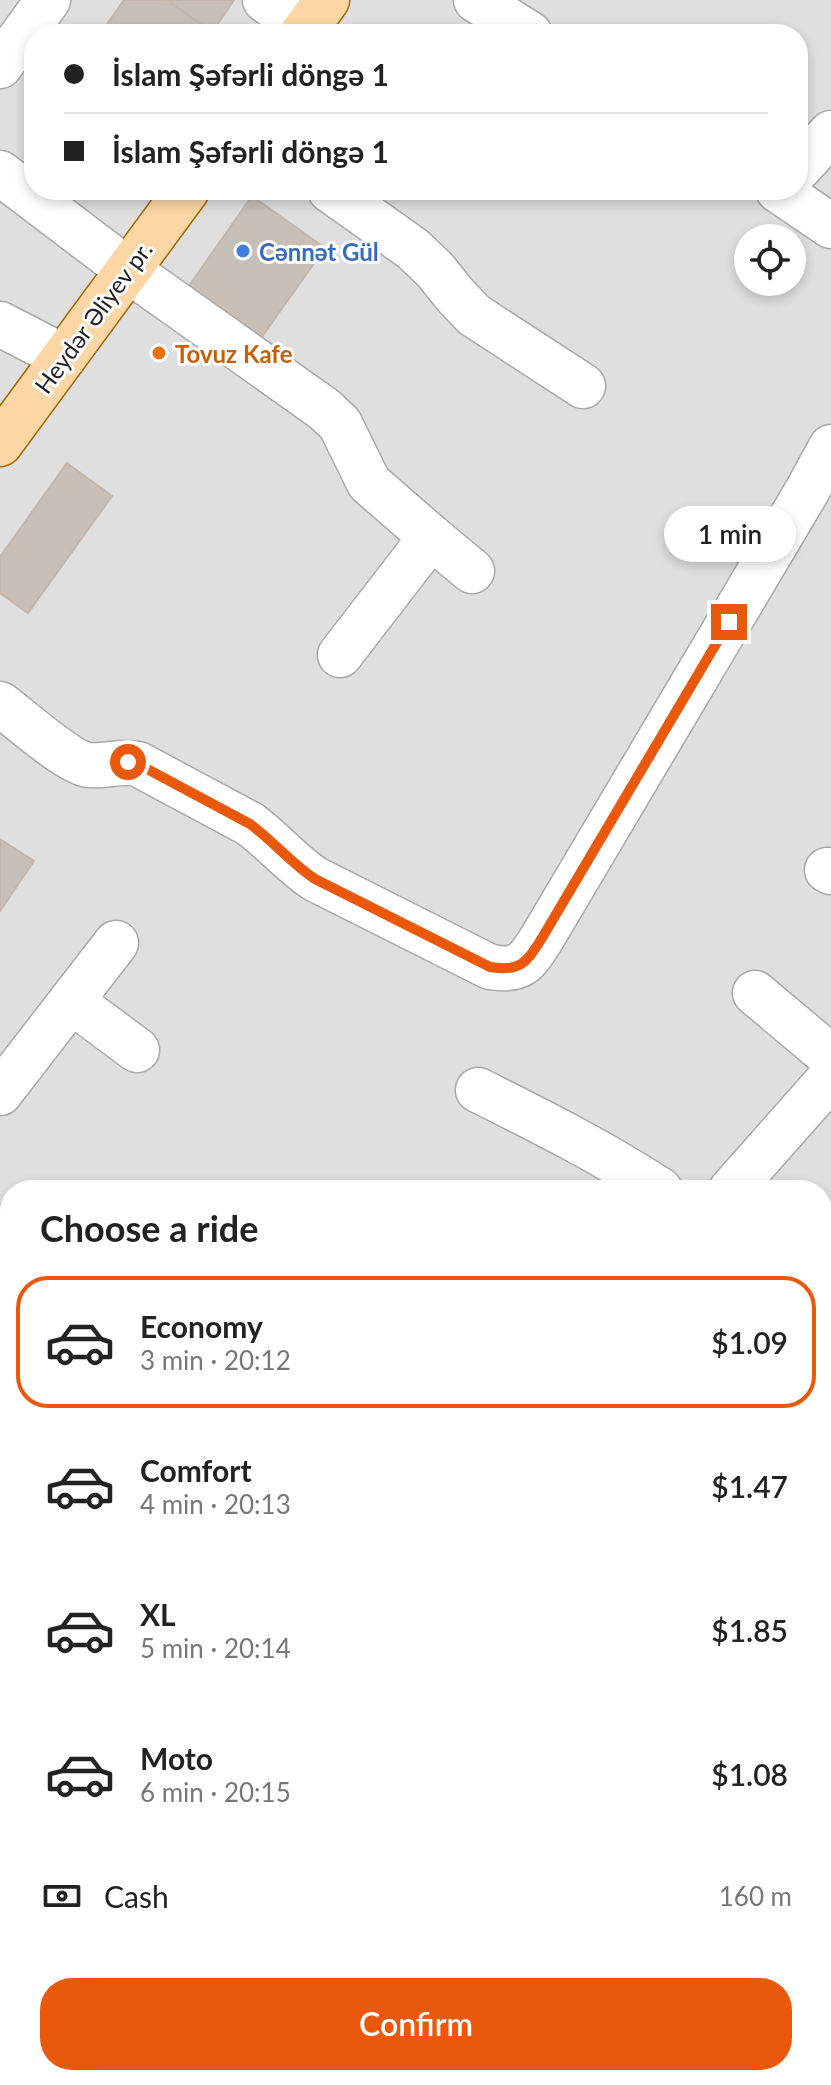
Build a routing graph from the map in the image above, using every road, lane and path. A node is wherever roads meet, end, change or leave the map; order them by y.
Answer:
1 (48, 0) edge
2 (265, 0) edge
3 (476, 0) edge
4 (312, 21) edge
5 (31, 24) edge
6 (514, 24) edge
7 (24, 33) edge
8 (0, 66) edge
9 (831, 133) edge
10 (808, 158) edge
11 (0, 173) edge
12 (24, 191) edge
13 (36, 200) edge
14 (180, 200) edge
15 (344, 200) edge
16 (793, 200) edge
17 (831, 226) edge
18 (128, 270) junction
19 (0, 324) edge
20 (64, 357) junction
21 (583, 386) dead end
22 (0, 444) edge
23 (831, 447) edge
24 (431, 537) junction
25 (472, 571) dead end
26 (340, 655) dead end
27 (0, 704) edge
28 (116, 943) dead end
29 (755, 993) dead end
30 (71, 1001) junction
31 (137, 1050) dead end
32 (831, 1057) edge
33 (478, 1090) dead end
34 (0, 1093) edge
35 (825, 1095) edge
36 (644, 1180) edge
37 (741, 1180) edge

1 - 5 street
2 - 4 street
3 - 6 street
7 - 8 street
9 - 10 street
11 - 12 street
13 - 18 street
14 - 18 main road, Heydər Əliyev pr.
15 - 21 street
16 - 17 street
18 - 20 main road, Heydər Əliyev pr.
18 - 24 street
19 - 20 street
20 - 22 main road, Heydər Əliyev pr.
23 - 27 street
24 - 25 street
24 - 26 street
28 - 30 street
29 - 32 street
30 - 31 street
30 - 34 street
33 - 36 street
35 - 37 street

